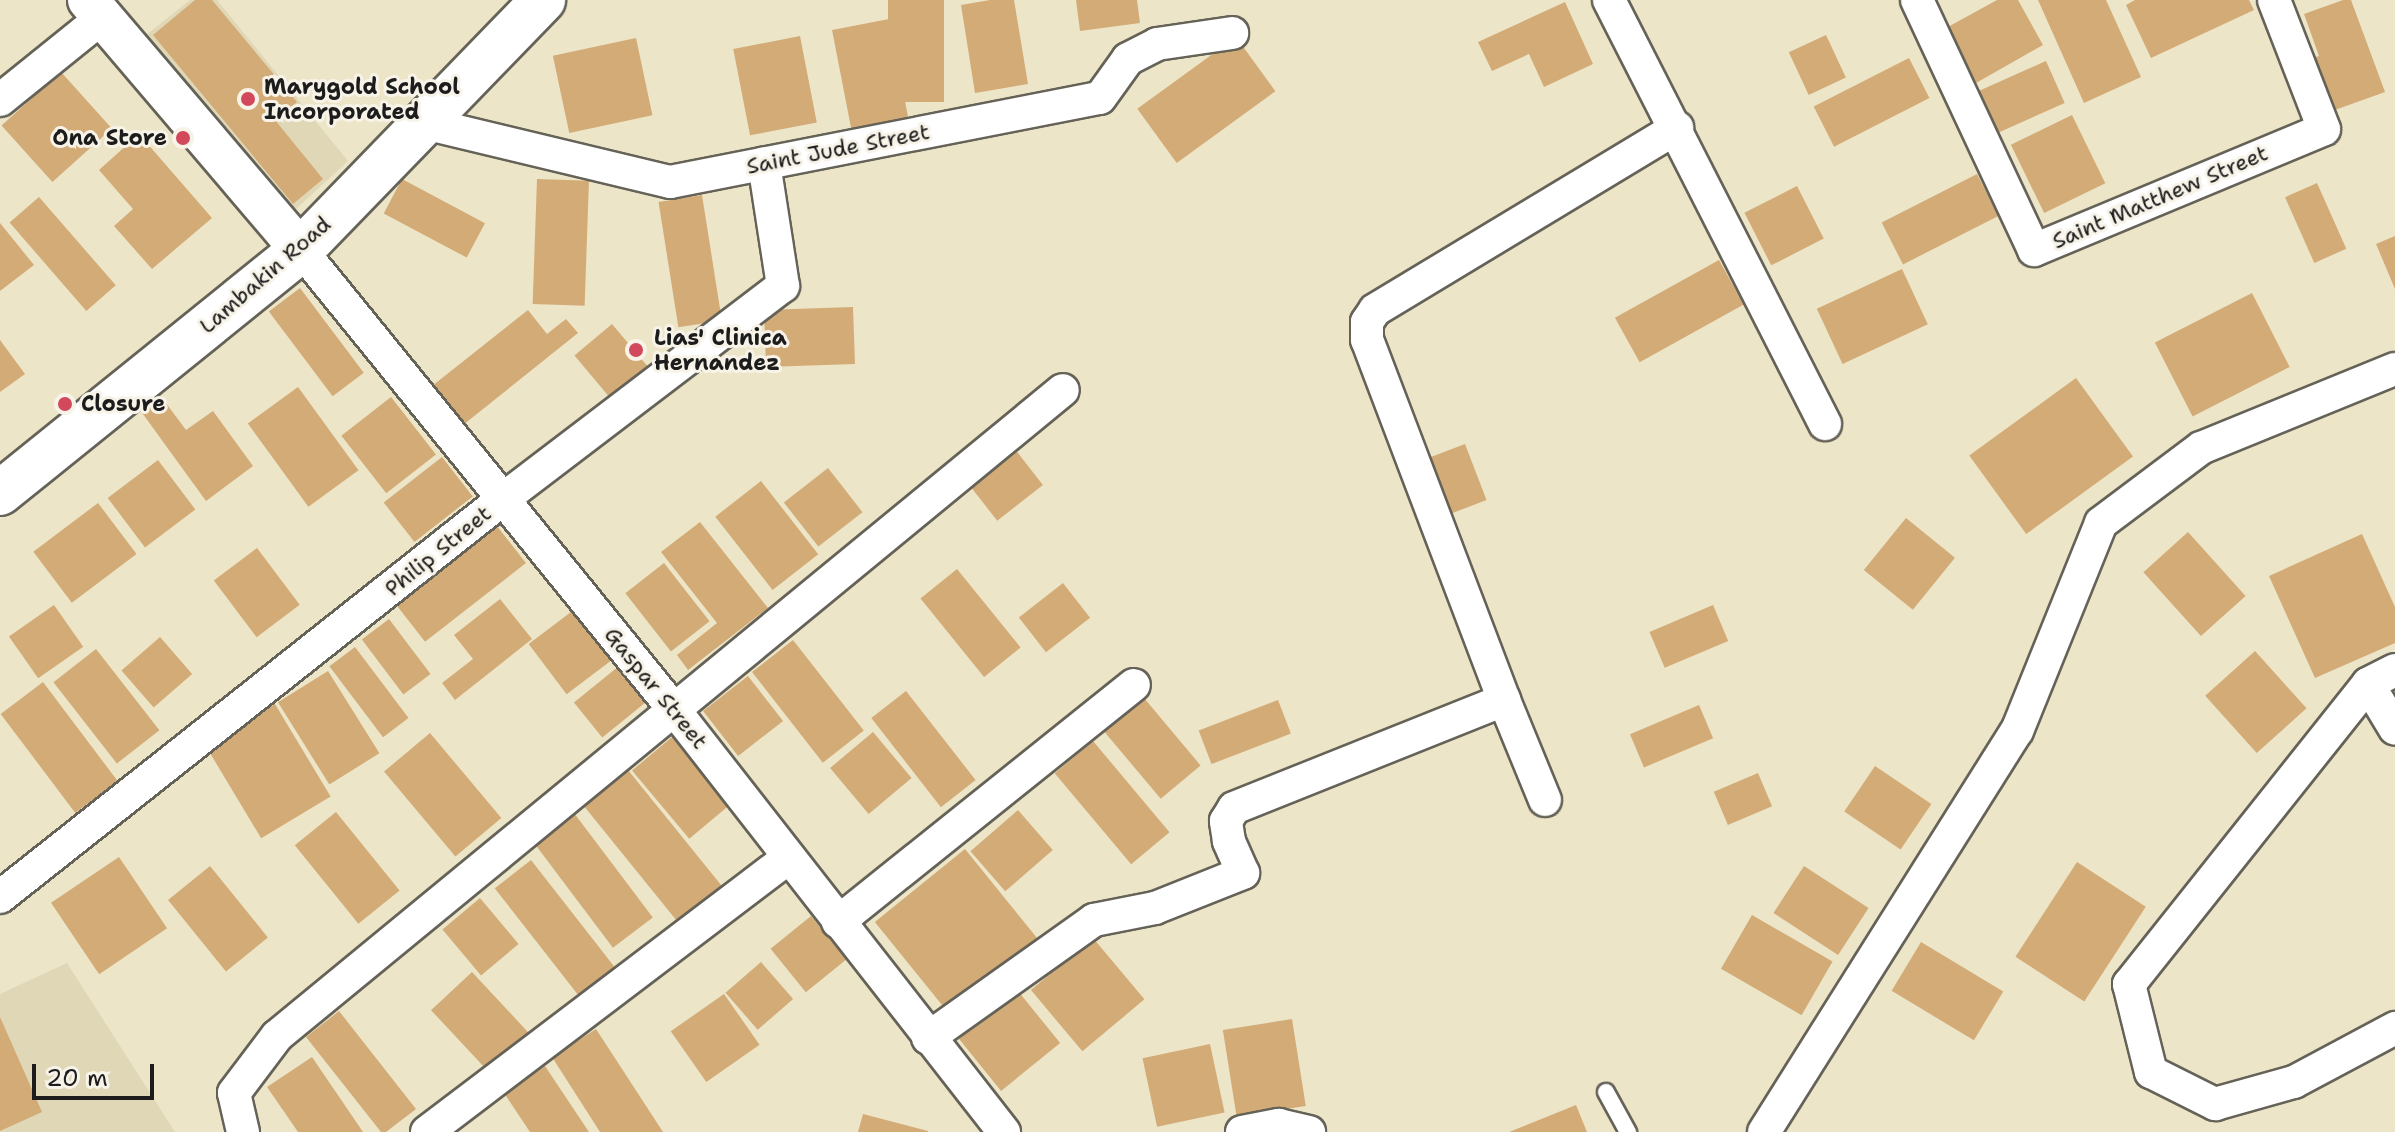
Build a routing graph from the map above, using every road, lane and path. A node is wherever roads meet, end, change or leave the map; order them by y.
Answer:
1 (543, 0) edge
2 (1609, 0) edge
3 (1917, 0) edge
4 (2274, 0) edge
5 (96, 8) edge
6 (1232, 33) dead end
7 (0, 100) edge
8 (424, 123) junction
9 (1677, 128) junction
10 (764, 163) junction
11 (301, 250) junction
12 (2395, 369) edge
13 (1063, 390) dead end
14 (1825, 424) dead end
15 (0, 493) edge
16 (503, 499) junction
17 (2381, 677) edge
18 (1134, 685) dead end
19 (1504, 700) junction
20 (676, 712) junction
21 (2395, 729) edge
22 (1545, 800) dead end
23 (788, 858) junction
24 (0, 897) edge
25 (838, 922) junction
26 (2395, 1028) edge
27 (928, 1038) junction
28 (1606, 1092) dead end
29 (243, 1132) edge
30 (427, 1132) edge
31 (1004, 1132) edge
32 (1242, 1132) edge
33 (1309, 1132) edge
34 (1628, 1132) edge
35 (1764, 1132) edge

1 - 8 main road, Lambakin Road
2 - 9 street
3 - 4 street, Saint Matthew Street
5 - 7 street
5 - 11 street
6 - 10 street, Saint Jude Street
8 - 10 street, Saint Jude Street
8 - 11 main road, Lambakin Road
9 - 14 street
9 - 19 street
10 - 16 street, Philip Street
11 - 15 main road, Lambakin Road
11 - 16 street, Gaspar Street
12 - 35 street
13 - 20 street
16 - 20 street, Gaspar Street
16 - 24 street, Philip Street
17 - 21 street
17 - 26 street
18 - 25 street
19 - 22 street
19 - 27 street
20 - 23 street, Gaspar Street
20 - 29 street
23 - 25 street, Gaspar Street
23 - 30 street
25 - 27 street, Gaspar Street
27 - 31 street, Gaspar Street
28 - 34 lane
32 - 33 street

